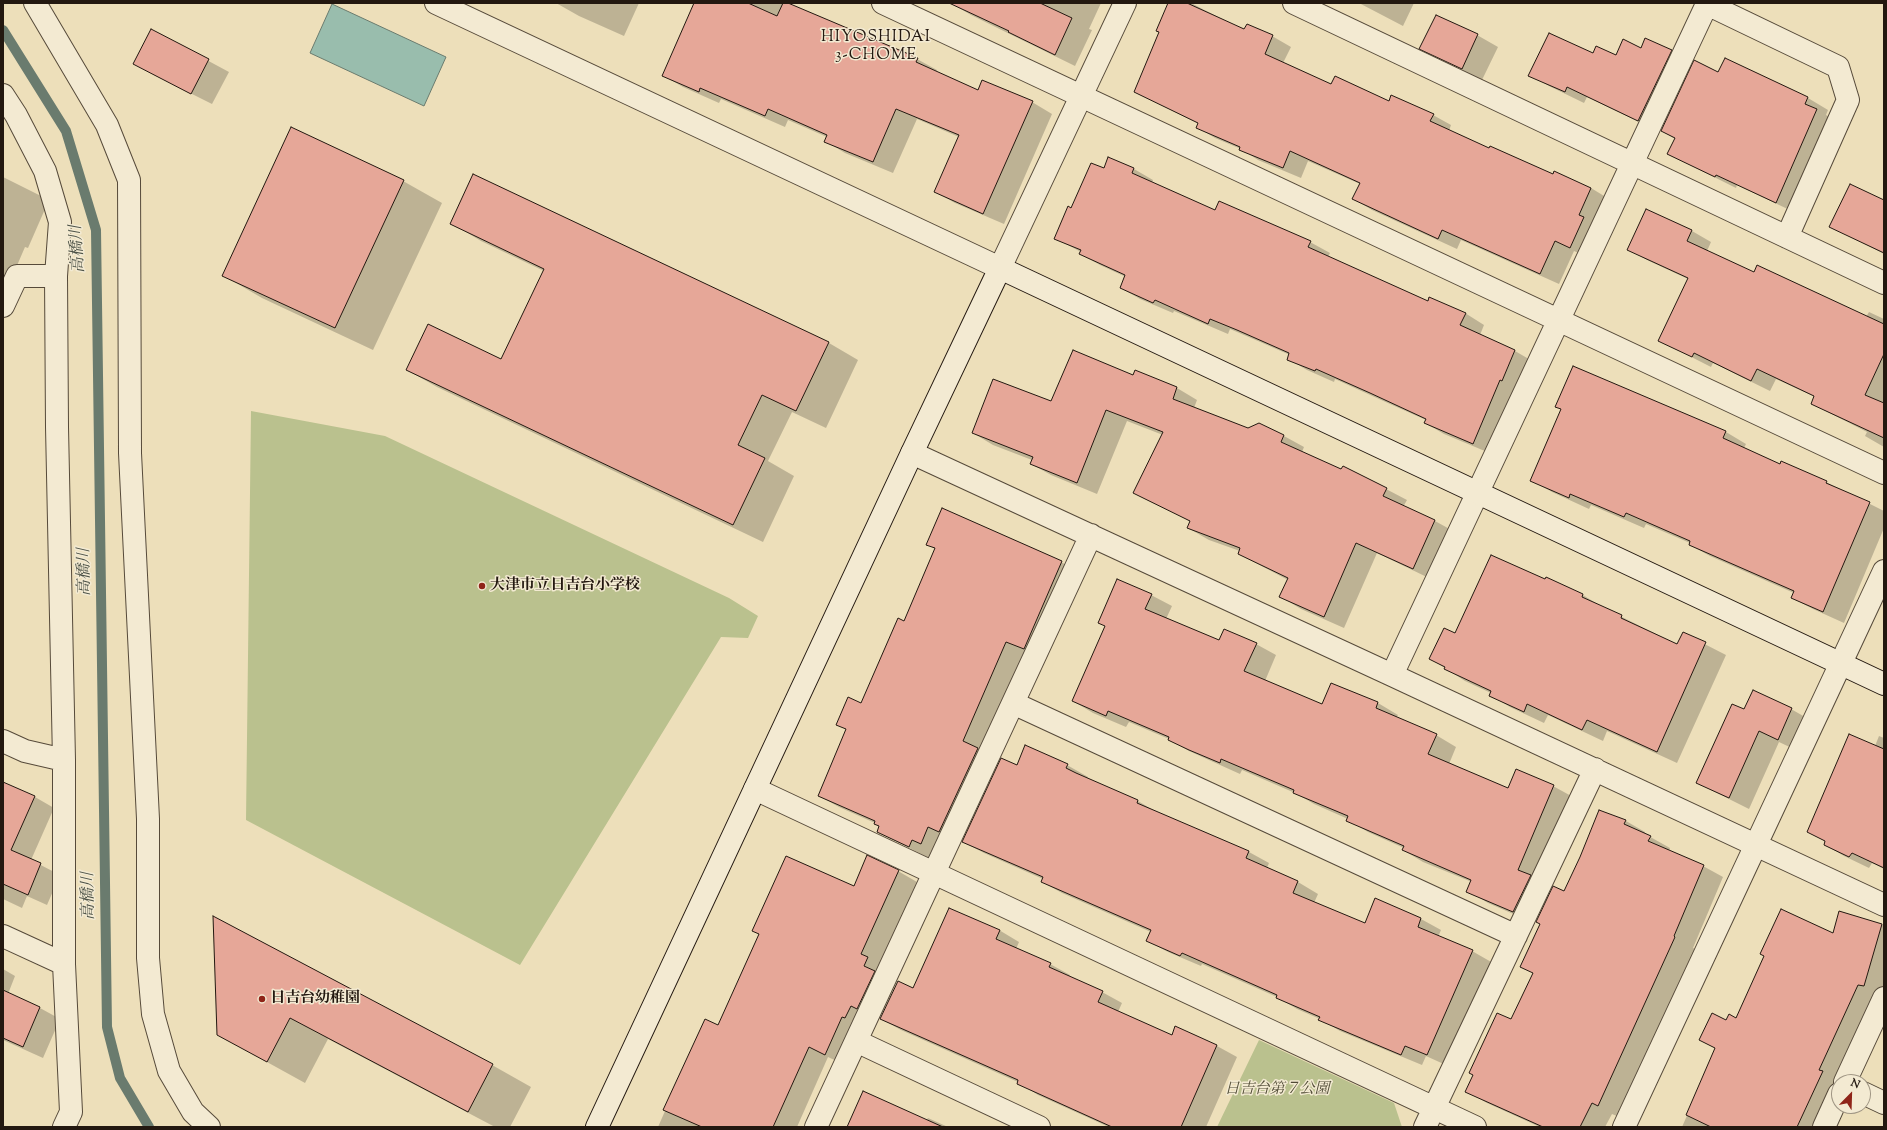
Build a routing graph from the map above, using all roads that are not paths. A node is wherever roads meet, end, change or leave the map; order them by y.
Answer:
1 (35, 3) edge
2 (436, 3) edge
3 (883, 3) edge
4 (1125, 3) edge
5 (1294, 3) edge
6 (1708, 3) edge
7 (914, 10) edge
8 (3, 95) edge
9 (1082, 96) junction
10 (1632, 163) junction
11 (1787, 236) junction
12 (1000, 268) junction
13 (56, 276) junction
14 (1884, 283) edge
15 (3, 306) edge
16 (1559, 320) junction
17 (912, 453) junction
18 (1884, 473) edge
19 (1478, 493) junction
20 (1091, 535) junction
21 (1884, 571) edge
22 (1841, 664) junction
23 (1392, 675) junction
24 (1884, 684) edge
25 (1013, 703) junction
26 (3, 741) edge
27 (64, 760) junction
28 (1595, 769) junction
29 (755, 789) junction
30 (1756, 845) junction
31 (934, 873) junction
32 (1884, 905) edge
33 (3, 936) edge
34 (1516, 936) junction
35 (64, 964) junction
36 (1884, 998) edge
37 (856, 1041) junction
38 (1849, 1074) edge
39 (1871, 1097) edge
40 (1884, 1103) edge
41 (1831, 1112) edge
42 (1429, 1118) edge
43 (64, 1127) edge
44 (209, 1127) edge
45 (597, 1127) edge
46 (816, 1127) edge
47 (1039, 1127) edge
48 (1475, 1127) edge
49 (1624, 1127) edge
50 (1824, 1127) edge

1 - 44 street
2 - 12 street
3 - 7 street
4 - 9 street
5 - 10 street
6 - 10 street
6 - 11 street
7 - 9 street
8 - 13 street
9 - 12 street
9 - 16 street
10 - 11 street
10 - 16 street
11 - 14 street
12 - 17 street
12 - 19 street
13 - 15 street
13 - 27 street
16 - 18 street
16 - 19 street
17 - 20 street
17 - 29 street
19 - 22 street
19 - 23 street
20 - 23 street
20 - 25 street
21 - 22 street
22 - 24 street
22 - 30 street
23 - 28 street
25 - 31 street
25 - 34 street
26 - 27 street
27 - 35 street
28 - 30 street
28 - 34 street
29 - 31 street
29 - 45 street
30 - 32 street
30 - 49 street
31 - 37 street
31 - 42 street
33 - 35 street
34 - 42 street
35 - 43 street
36 - 38 street
37 - 46 street
37 - 47 street
39 - 40 street
41 - 50 street
42 - 48 street

